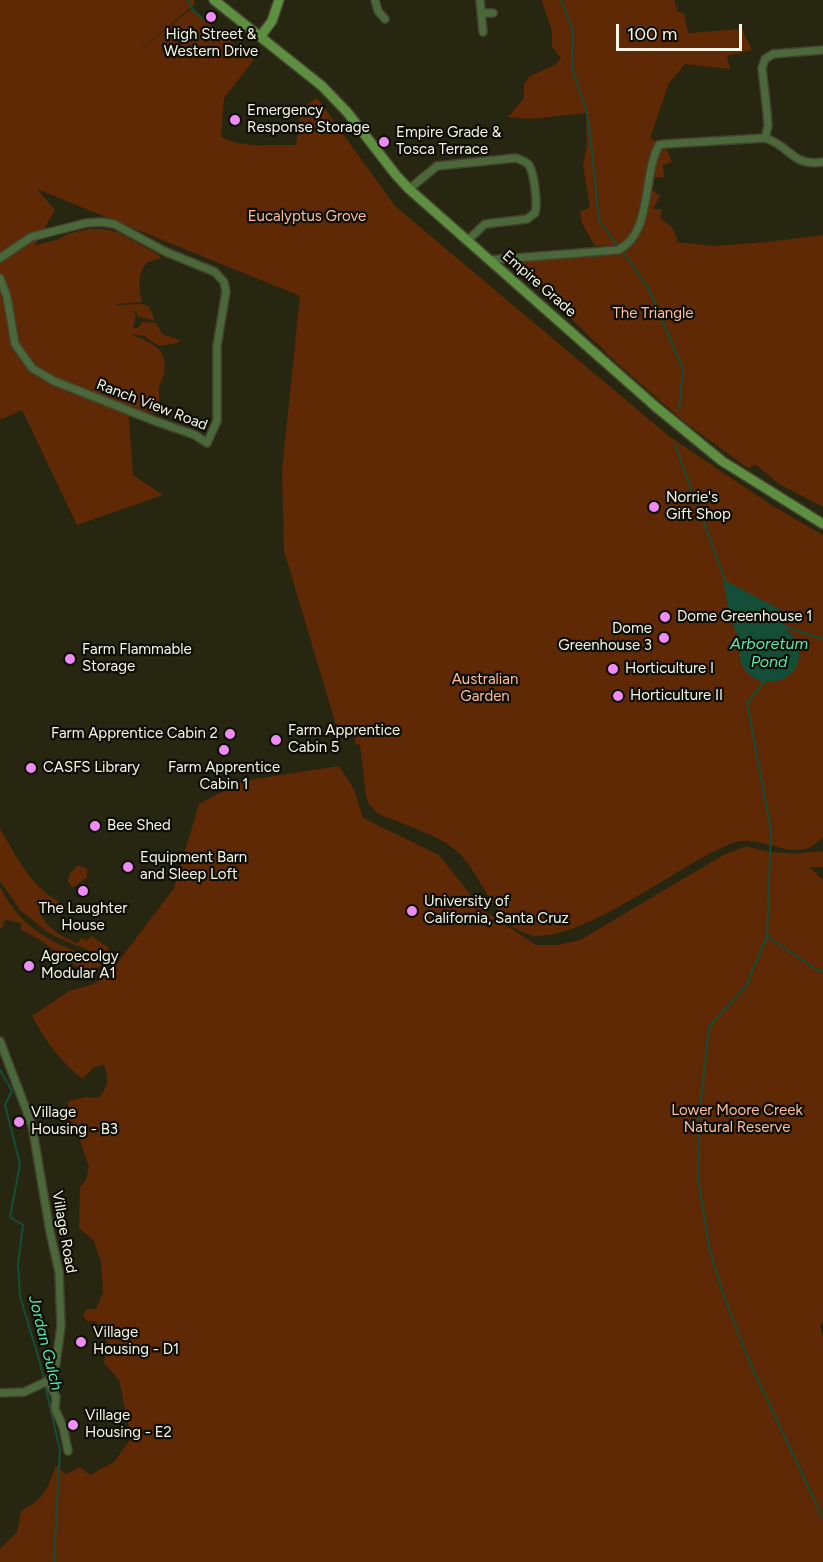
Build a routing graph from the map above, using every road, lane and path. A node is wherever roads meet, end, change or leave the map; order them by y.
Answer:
1 (214, 0) edge
2 (279, 0) edge
3 (375, 0) edge
4 (480, 0) edge
5 (482, 13) junction
6 (494, 13) dead end
7 (386, 19) dead end
8 (483, 32) dead end
9 (260, 37) junction
10 (823, 50) edge
11 (765, 138) junction
12 (823, 162) edge
13 (409, 189) junction
14 (467, 241) junction
15 (0, 258) edge
16 (489, 260) junction
17 (0, 278) edge
18 (823, 524) edge
19 (0, 1041) edge
20 (48, 1381) junction
21 (0, 1393) edge
22 (68, 1451) dead end

1 - 9 main road, Empire Grade
2 - 9 main road
3 - 7 street
4 - 5 street
5 - 6 street
5 - 8 street
9 - 13 main road, Empire Grade
10 - 11 street
11 - 12 street
11 - 16 street
13 - 14 main road, Empire Grade
13 - 14 street
14 - 16 main road, Empire Grade
15 - 17 street, Ranch View Road
16 - 18 main road, Empire Grade
19 - 20 street, Village Road
20 - 21 street
20 - 22 street

